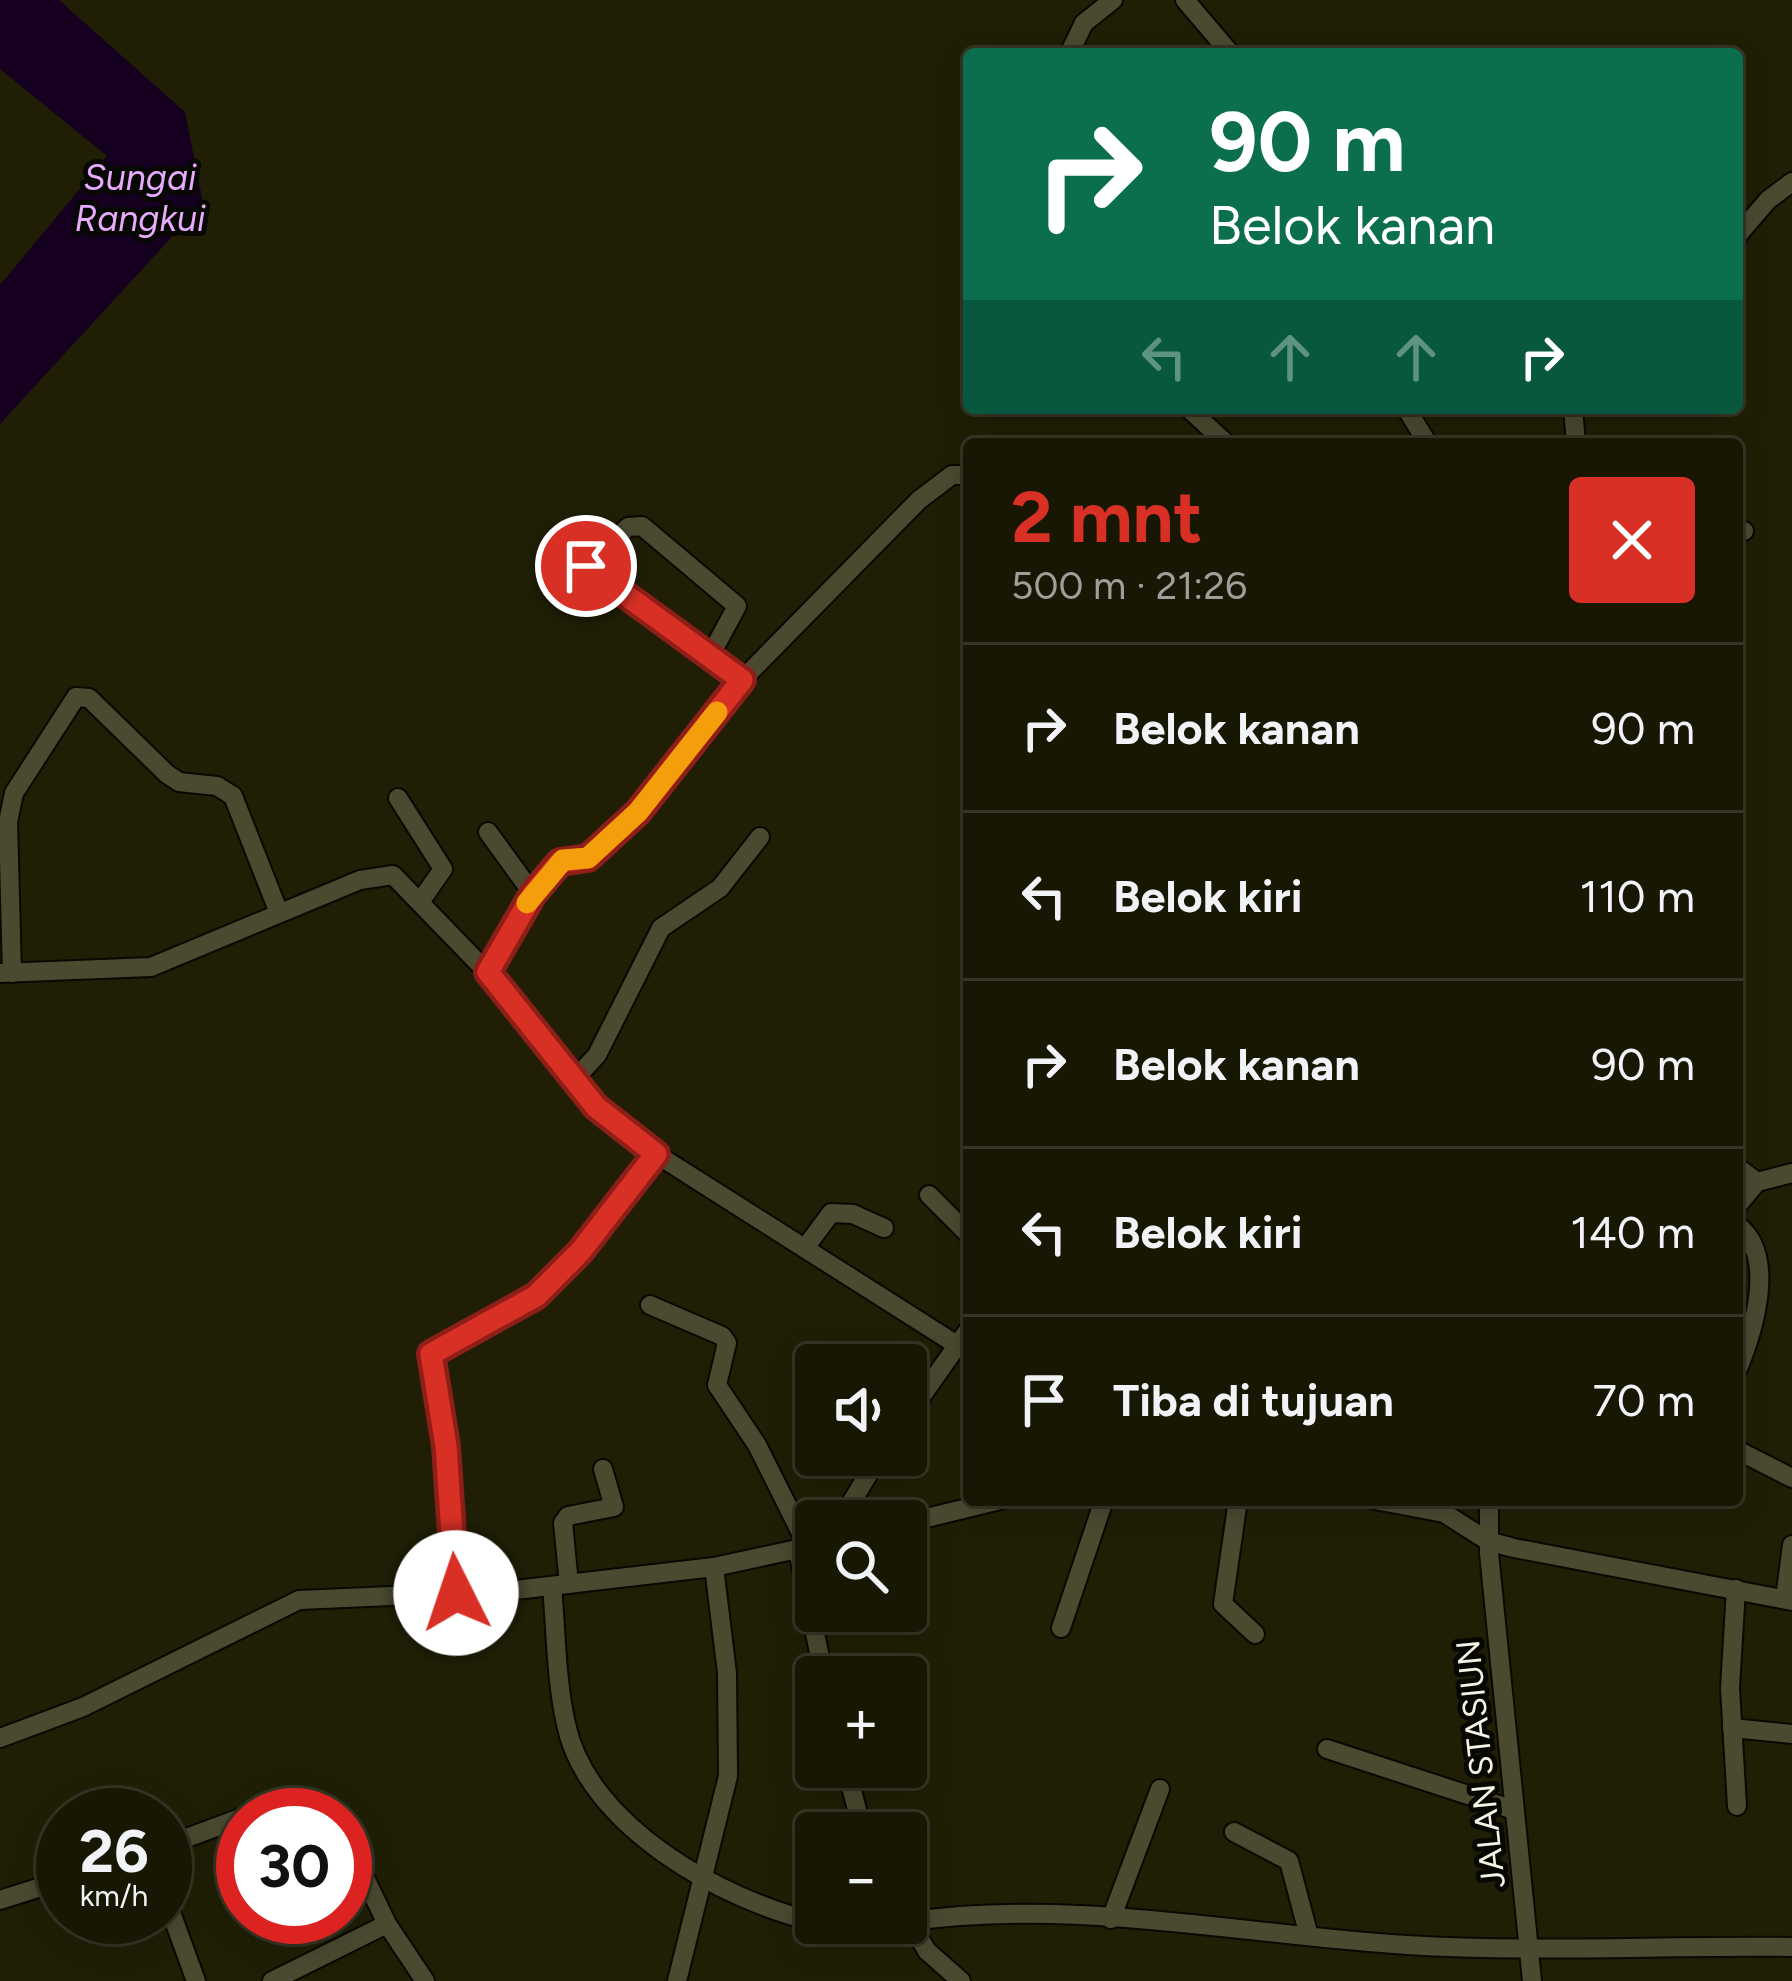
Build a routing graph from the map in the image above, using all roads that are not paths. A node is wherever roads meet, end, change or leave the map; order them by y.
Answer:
1 (1113, 0) edge
2 (1186, 0) edge
3 (1072, 48) edge
4 (1226, 48) edge
5 (1792, 182) edge
6 (1743, 230) edge
7 (1194, 414) edge
8 (1220, 438) edge
9 (963, 475) edge
10 (557, 542) dead end
11 (586, 566) junction
12 (709, 658) junction
13 (742, 680) junction
14 (398, 798) dead end
15 (488, 832) dead end
16 (760, 837) dead end
17 (533, 894) junction
18 (420, 902) junction
19 (279, 913) junction
20 (488, 972) junction
21 (6, 973) edge
22 (574, 1080) junction
23 (656, 1154) junction
24 (1743, 1172) edge
25 (1792, 1174) edge
26 (1757, 1182) junction
27 (929, 1195) dead end
28 (1743, 1199) edge
29 (884, 1228) dead end
30 (963, 1228) edge
31 (1743, 1235) edge
32 (806, 1248) junction
33 (650, 1305) dead end
34 (963, 1337) edge
35 (1743, 1349) edge
36 (927, 1388) edge
37 (1743, 1453) edge
38 (603, 1469) dead end
39 (1792, 1478) edge
40 (975, 1506) edge
41 (1102, 1506) edge
42 (1237, 1506) edge
43 (1407, 1506) edge
44 (1470, 1506) edge
45 (1489, 1506) edge
46 (1444, 1513) junction
47 (927, 1518) edge
48 (795, 1523) edge
49 (1488, 1541) junction
50 (1792, 1545) edge
51 (795, 1550) edge
52 (713, 1568) junction
53 (561, 1585) junction
54 (1736, 1589) junction
55 (456, 1593) junction
56 (1788, 1600) edge
57 (1061, 1628) dead end
58 (1256, 1634) dead end
59 (1732, 1728) junction
60 (1792, 1734) edge
61 (0, 1738) edge
62 (1327, 1749) dead end
63 (1160, 1789) dead end
64 (1737, 1806) dead end
65 (1514, 1810) junction
66 (1234, 1832) dead end
67 (701, 1880) junction
68 (36, 1889) edge
69 (372, 1893) edge
70 (0, 1900) edge
71 (795, 1915) edge
72 (927, 1919) edge
73 (1111, 1919) junction
74 (387, 1924) junction
75 (1310, 1936) junction
76 (183, 1944) edge
77 (922, 1944) edge
78 (1528, 1946) junction
79 (1792, 1947) edge
80 (196, 1981) edge
81 (272, 1981) edge
82 (425, 1981) edge
83 (676, 1981) edge
84 (961, 1981) edge
85 (1532, 1981) edge

1 - 3 street
2 - 4 street
5 - 6 street
7 - 8 street
9 - 13 street
10 - 11 street
11 - 12 street
11 - 12 street
12 - 13 street
13 - 17 street
14 - 18 street
15 - 17 street
16 - 22 street
17 - 20 street
18 - 19 street
18 - 20 street
19 - 21 street
19 - 21 street
20 - 22 street
22 - 23 street
23 - 32 street
23 - 55 street
24 - 26 street
25 - 26 street
26 - 28 street
27 - 30 street
29 - 32 street
31 - 35 street
32 - 34 street
33 - 48 street
34 - 36 street
37 - 39 street
38 - 53 street
40 - 47 street
41 - 57 street
42 - 58 street
43 - 46 street
44 - 46 street
45 - 49 street, JALAN STASIUN
46 - 49 street
49 - 54 street
49 - 65 street, JALAN STASIUN
50 - 56 street
51 - 52 street
52 - 53 street
52 - 67 street
53 - 55 street
53 - 67 street
54 - 56 street
54 - 59 street
55 - 61 street
59 - 60 street
59 - 64 street
62 - 65 street
63 - 73 street
65 - 78 street, JALAN STASIUN
66 - 75 street
67 - 71 street
67 - 83 street
68 - 70 street
69 - 74 street
72 - 73 street
73 - 75 street
74 - 81 street
74 - 82 street
75 - 78 street
76 - 80 street
77 - 84 street
78 - 79 street
78 - 85 street, JALAN STASIUN

